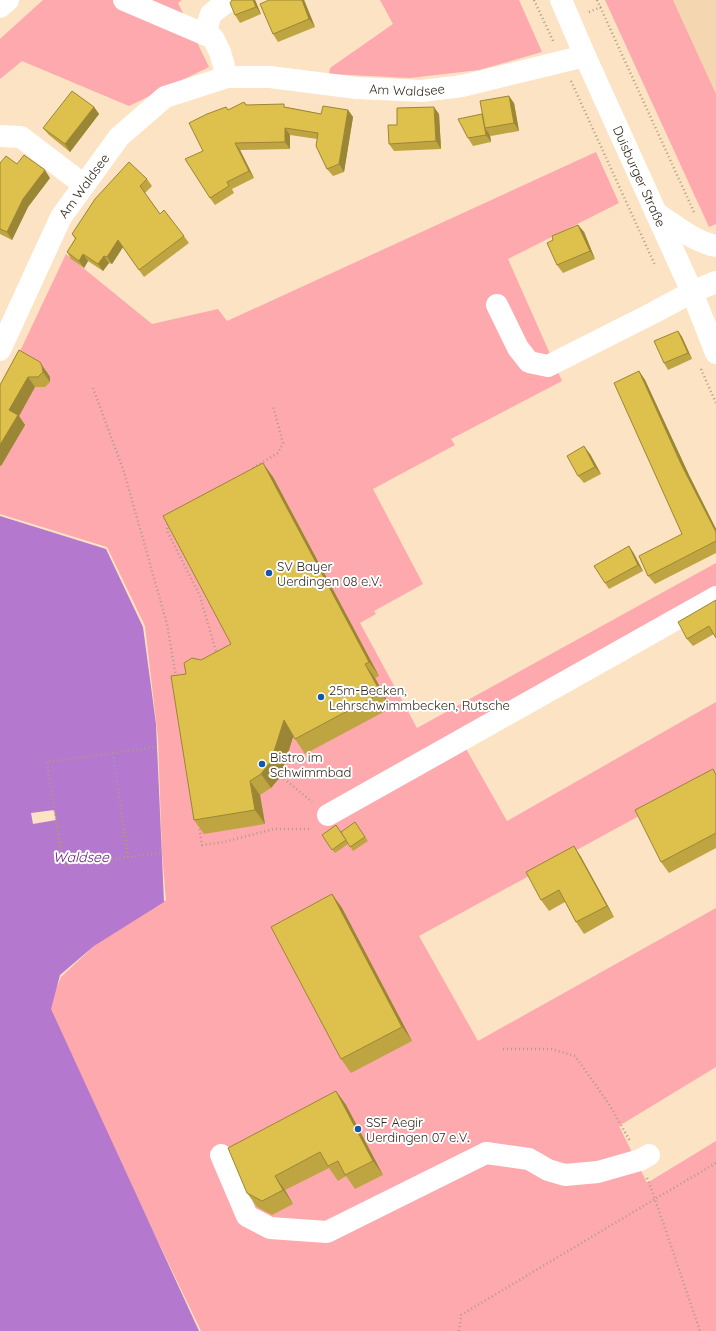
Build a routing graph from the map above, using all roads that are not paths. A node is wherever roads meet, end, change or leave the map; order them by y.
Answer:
1 (8, 0) edge
2 (124, 0) edge
3 (229, 0) edge
4 (561, 0) edge
5 (0, 7) edge
6 (205, 34) junction
7 (585, 56) junction
8 (227, 77) junction
9 (0, 136) edge
10 (84, 185) junction
11 (656, 213) junction
12 (716, 246) edge
13 (716, 282) edge
14 (692, 292) junction
15 (497, 305) dead end
16 (0, 350) edge
17 (708, 361) edge
18 (716, 597) edge
19 (328, 815) road end
20 (221, 1155) dead end
21 (649, 1155) dead end

1 - 5 main road
2 - 6 main road
3 - 6 main road
4 - 7 main road, Duisburger Straße
6 - 8 main road
7 - 8 main road, Am Waldsee
7 - 11 main road, Duisburger Straße
8 - 10 main road, Am Waldsee
9 - 10 main road
10 - 16 main road, Am Waldsee
11 - 12 main road
11 - 14 main road, Duisburger Straße
13 - 14 main road
14 - 15 main road
14 - 17 main road, Duisburger Straße
18 - 19 main road
20 - 21 main road

